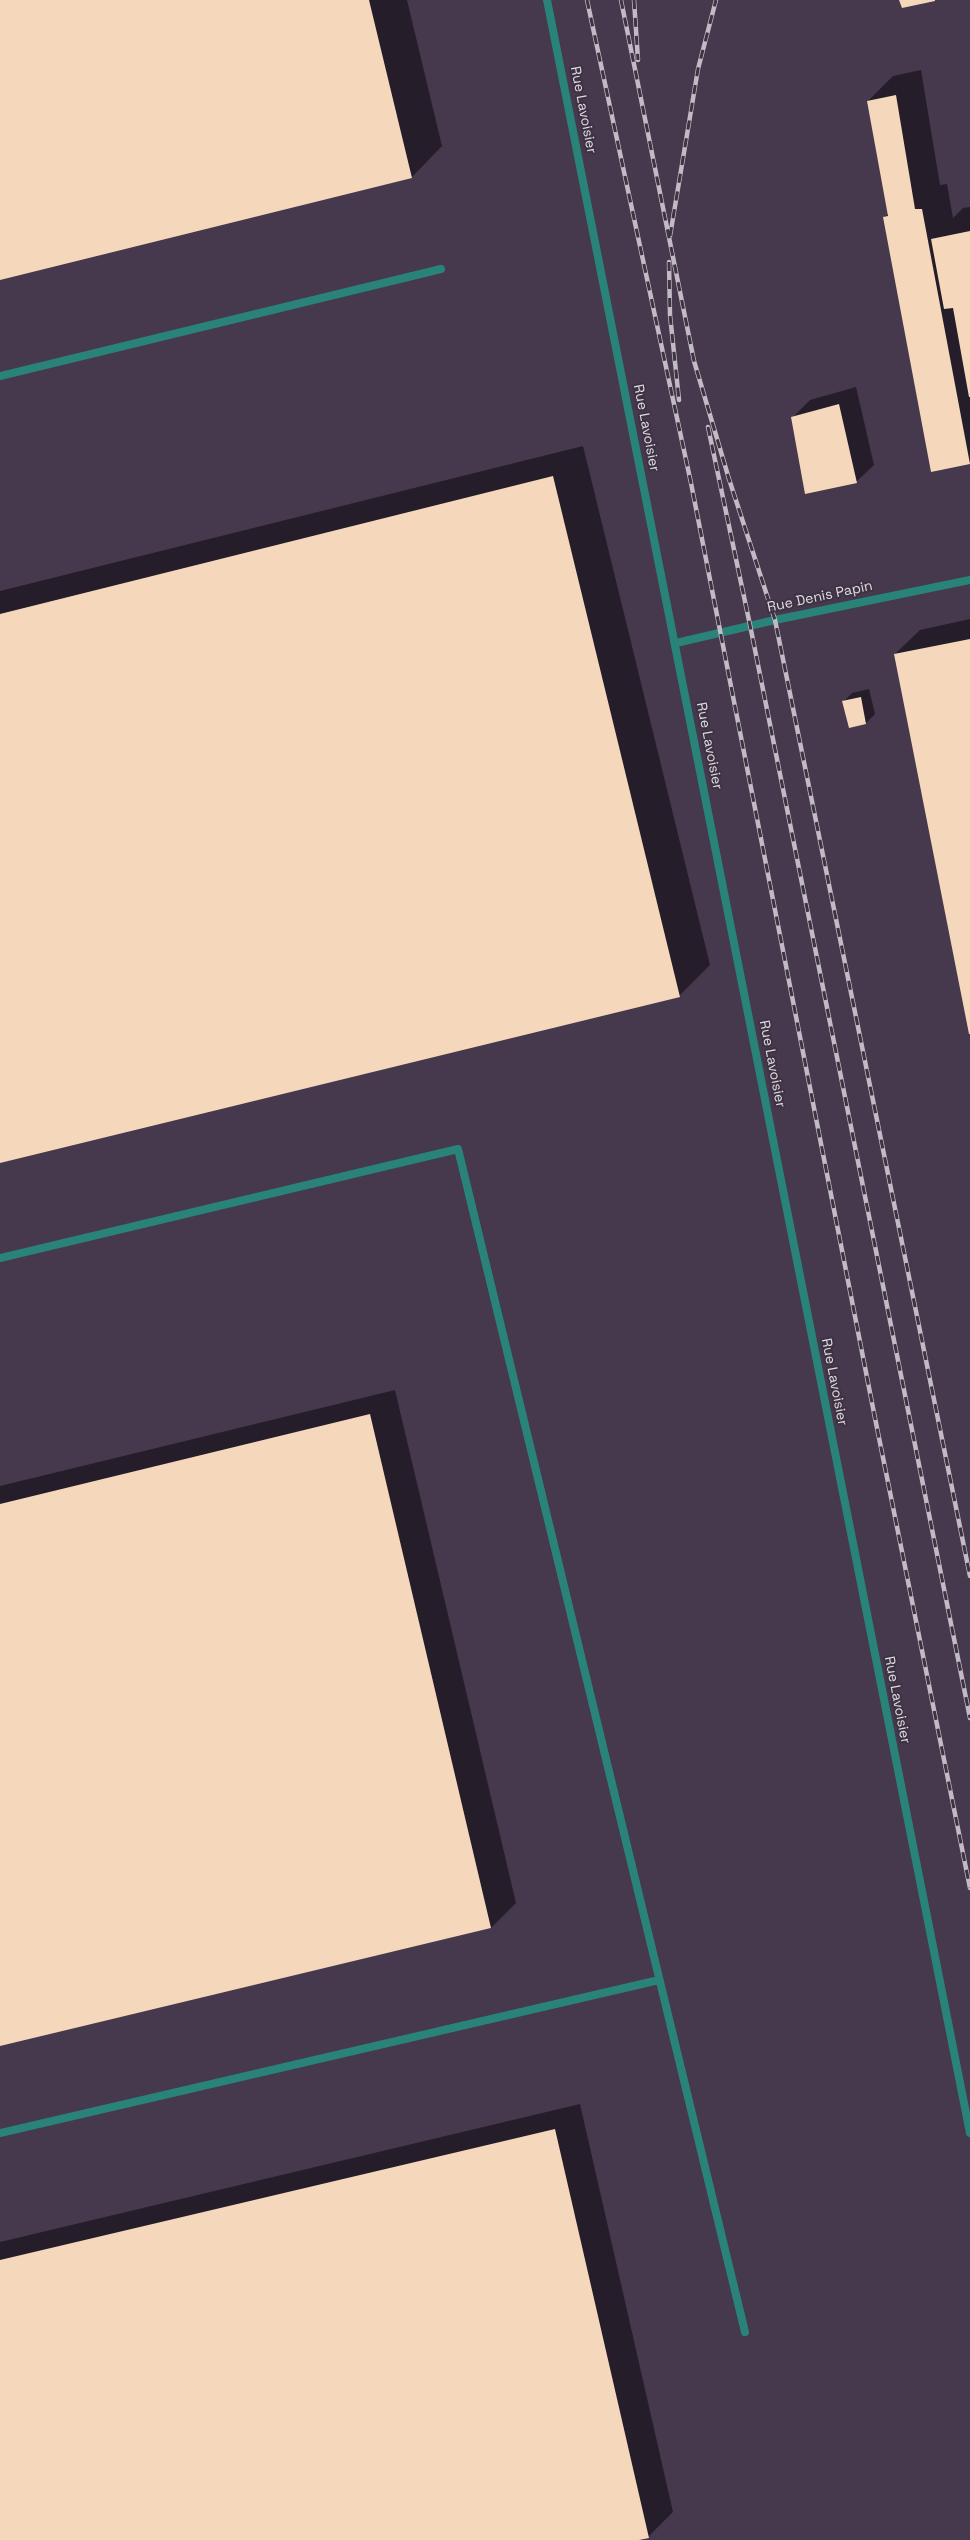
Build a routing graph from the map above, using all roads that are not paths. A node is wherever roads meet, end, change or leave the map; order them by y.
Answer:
1 (548, 0) edge
2 (441, 269) dead end
3 (0, 376) edge
4 (970, 580) edge
5 (676, 644) junction
6 (0, 1258) edge
7 (659, 1980) junction
8 (0, 2133) edge
9 (970, 2133) edge
10 (745, 2332) dead end

1 - 5 street, Rue Lavoisier
2 - 3 street
4 - 5 street, Rue Denis Papin
5 - 9 street, Rue Lavoisier
6 - 7 street
7 - 8 street
7 - 10 street

